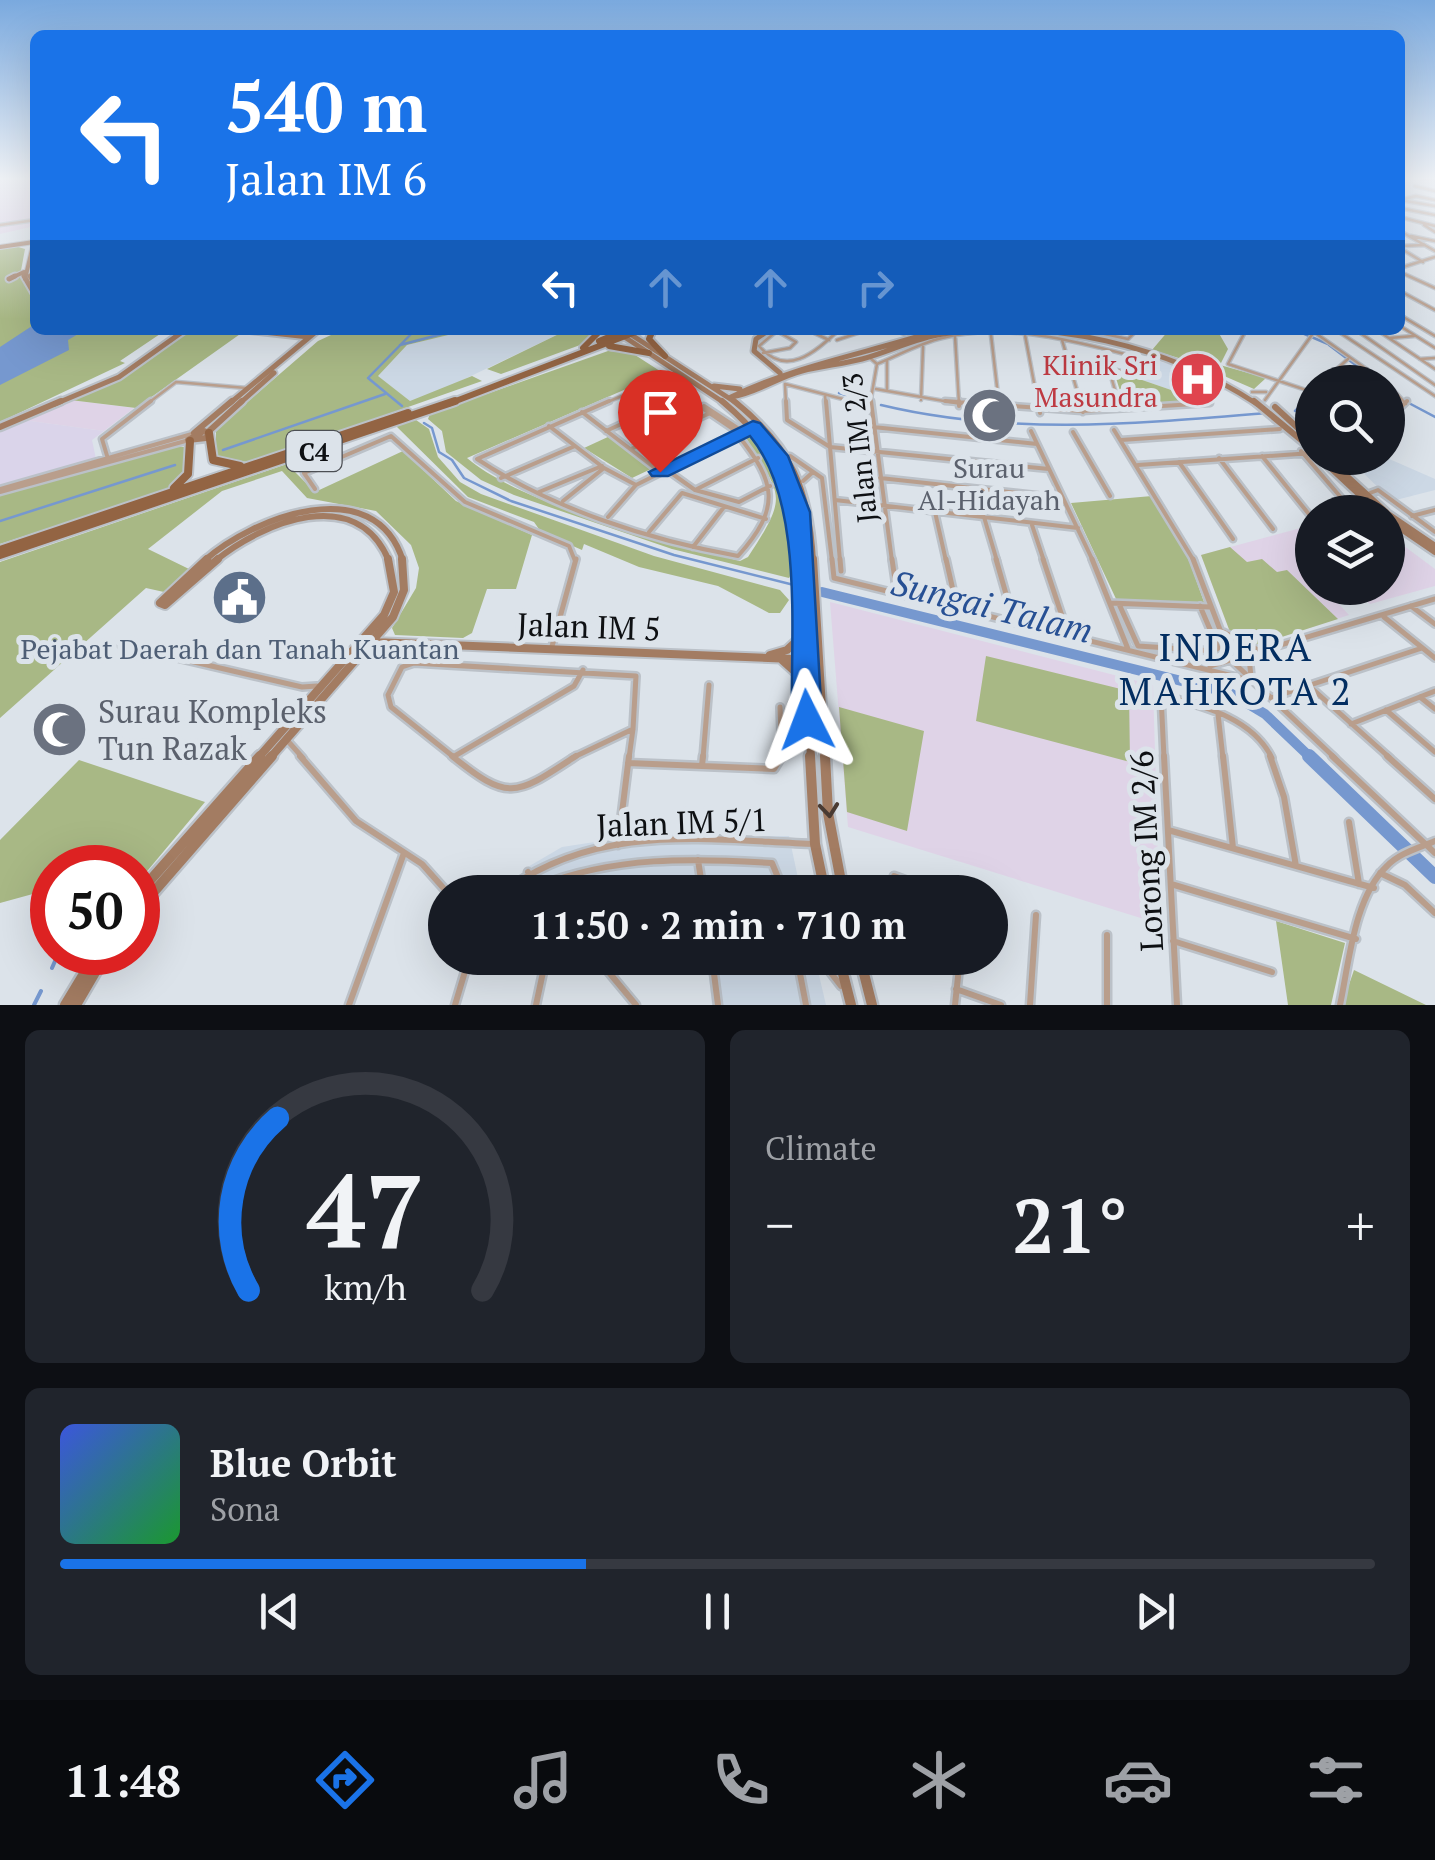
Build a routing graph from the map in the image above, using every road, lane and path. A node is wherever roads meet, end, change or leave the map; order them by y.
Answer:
1 (1405, 233) edge
2 (1409, 236) junction
3 (30, 240) edge
4 (1435, 241) edge
5 (10, 244) junction
6 (1425, 245) junction
7 (0, 246) edge
8 (1405, 247) edge
9 (1405, 250) edge
10 (1435, 251) edge
11 (30, 252) edge
12 (1435, 257) edge
13 (30, 261) edge
14 (1423, 262) junction
15 (1405, 269) edge
16 (24, 272) junction
17 (1405, 273) edge
18 (9, 279) dead end
19 (30, 285) edge
20 (1435, 288) edge
21 (1405, 294) edge
22 (1412, 298) junction
23 (1405, 299) edge
24 (1435, 310) edge
25 (1405, 318) edge
26 (1405, 329) edge
27 (175, 335) edge
28 (316, 335) edge
29 (597, 335) edge
30 (617, 335) edge
31 (627, 335) edge
32 (628, 335) edge
33 (651, 335) edge
34 (759, 335) edge
35 (771, 335) edge
36 (786, 335) edge
37 (818, 335) edge
38 (834, 335) edge
39 (852, 335) edge
40 (923, 335) edge
41 (938, 335) edge
42 (967, 335) edge
43 (991, 335) edge
44 (1026, 335) joint
45 (1052, 335) edge
46 (1076, 335) edge
47 (1243, 335) edge
48 (1310, 335) edge
49 (1316, 335) edge
50 (1344, 335) edge
51 (1363, 335) edge
52 (1384, 335) edge
53 (955, 336) junction
54 (1416, 336) junction
55 (1435, 336) edge
56 (1389, 338) junction
57 (1062, 339) junction
58 (828, 340) junction
59 (837, 340) dead end
60 (923, 346) junction
61 (1435, 348) edge
62 (585, 350) junction
63 (763, 353) junction
64 (649, 354) junction
65 (665, 356) junction
66 (1136, 357) dead end
67 (868, 358) junction
68 (1068, 358) junction
69 (1435, 358) edge
70 (1348, 359) junction
71 (1420, 359) junction
72 (887, 360) junction
73 (876, 364) junction
74 (1341, 365) edge
75 (1357, 365) edge
76 (1110, 369) junction
77 (1435, 370) edge
78 (677, 372) junction
79 (780, 372) junction
80 (1128, 373) dead end
81 (695, 376) junction
82 (661, 379) junction
83 (1276, 379) junction
84 (789, 384) joint
85 (1435, 384) edge
86 (1295, 386) edge
87 (254, 387) junction
88 (749, 389) junction
89 (876, 390) junction
90 (887, 392) junction
91 (825, 394) junction
92 (686, 396) junction
93 (735, 396) dead end
94 (1265, 396) junction
95 (1435, 396) edge
96 (922, 400) junction
97 (1118, 401) dead end
98 (1210, 403) dead end
99 (870, 406) junction
100 (959, 406) junction
101 (1000, 410) junction
102 (582, 412) junction
103 (711, 412) junction
104 (1082, 412) junction
105 (1040, 413) junction
106 (787, 420) joint
107 (761, 422) junction
108 (0, 426) edge
109 (550, 426) junction
110 (753, 427) junction
111 (872, 427) junction
112 (1280, 429) dead end
113 (1114, 430) dead end
114 (606, 431) junction
115 (1031, 431) dead end
116 (740, 432) junction
117 (1074, 432) dead end
118 (1295, 432) edge
119 (209, 433) junction
120 (1295, 435) edge
121 (188, 439) junction
122 (1121, 440) junction
123 (337, 443) junction
124 (1037, 444) junction
125 (575, 446) junction
126 (830, 447) junction
127 (630, 450) junction
128 (1295, 450) edge
129 (876, 451) junction
130 (332, 452) junction
131 (310, 453) junction
132 (1260, 454) junction
133 (340, 456) junction
134 (790, 456) junction
135 (758, 458) junction
136 (1219, 458) junction
137 (108, 459) junction
138 (261, 462) junction
139 (1179, 462) junction
140 (99, 463) junction
141 (1137, 466) junction
142 (603, 467) junction
143 (1050, 469) junction
144 (663, 470) junction
145 (818, 472) junction
146 (1340, 475) edge
147 (1341, 475) edge
148 (501, 478) junction
149 (880, 478) junction
150 (803, 480) junction
151 (636, 484) junction
152 (770, 486) junction
153 (316, 489) dead end
154 (0, 490) edge
155 (695, 490) junction
156 (1378, 490) joint
157 (539, 492) junction
158 (1361, 495) edge
159 (1363, 495) edge
160 (1366, 495) edge
161 (1110, 496) dead end
162 (1295, 497) edge
163 (1063, 498) junction
164 (152, 499) junction
165 (835, 500) junction
166 (563, 501) junction
167 (724, 506) junction
168 (884, 506) junction
169 (1435, 510) edge
170 (935, 512) junction
171 (1412, 516) junction
172 (608, 517) junction
173 (984, 517) junction
174 (767, 520) junction
175 (1031, 523) junction
176 (1078, 528) junction
177 (1405, 528) edge
178 (1273, 529) dead end
179 (649, 532) junction
180 (1435, 532) edge
181 (1234, 539) dead end
182 (693, 546) junction
183 (1435, 549) edge
184 (0, 552) edge
185 (814, 565) junction
186 (840, 571) dead end
187 (800, 575) junction
188 (897, 594) junction
189 (1435, 599) edge
190 (1110, 604) junction
191 (1118, 604) junction
192 (1200, 606) junction
193 (1411, 606) junction
194 (802, 607) junction
195 (1211, 607) junction
196 (816, 608) junction
197 (957, 608) junction
198 (1383, 615) junction
199 (1014, 622) junction
200 (1435, 624) edge
201 (1220, 629) junction
202 (381, 632) junction
203 (802, 632) junction
204 (1068, 634) junction
205 (387, 643) junction
206 (121, 645) dead end
207 (366, 645) junction
208 (1422, 648) junction
209 (1128, 649) junction
210 (551, 650) junction
211 (1260, 651) junction
212 (1251, 654) junction
213 (764, 657) junction
214 (774, 658) junction
215 (1435, 658) edge
216 (804, 659) junction
217 (819, 660) junction
218 (1232, 661) junction
219 (1206, 668) junction
220 (583, 670) junction
221 (1253, 681) junction
222 (805, 683) junction
223 (709, 685) dead end
224 (321, 686) junction
225 (1308, 686) junction
226 (302, 687) junction
227 (1435, 691) edge
228 (1420, 697) junction
229 (1272, 698) junction
230 (303, 706) junction
231 (780, 707) dead end
232 (1435, 709) edge
233 (1386, 710) junction
234 (1218, 712) junction
235 (1350, 724) junction
236 (632, 729) junction
237 (285, 738) junction
238 (1435, 752) edge
239 (453, 758) junction
240 (628, 763) junction
241 (702, 766) junction
242 (228, 796) junction
243 (1435, 799) edge
244 (1348, 822) dead end
245 (1168, 830) junction
246 (1435, 841) edge
247 (815, 844) junction
248 (618, 845) junction
249 (1424, 846) junction
250 (1233, 848) junction
251 (1435, 852) edge
252 (404, 854) junction
253 (698, 860) junction
254 (1296, 866) junction
255 (160, 870) edge
256 (528, 872) junction
257 (1380, 873) junction
258 (432, 875) edge
259 (524, 875) edge
260 (530, 875) edge
261 (564, 875) edge
262 (700, 875) edge
263 (780, 875) edge
264 (821, 875) edge
265 (840, 875) edge
266 (160, 882) edge
267 (1171, 884) junction
268 (1359, 884) junction
269 (1374, 888) junction
270 (1435, 913) edge
271 (1036, 915) dead end
272 (1107, 935) dead end
273 (1356, 940) junction
274 (1174, 941) junction
275 (1272, 972) dead end
276 (83, 975) edge
277 (94, 975) edge
278 (464, 975) edge
279 (542, 975) edge
280 (611, 975) edge
281 (714, 975) edge
282 (800, 975) edge
283 (834, 975) edge
284 (843, 975) edge
285 (864, 975) edge
286 (958, 975) edge
287 (956, 989) junction
288 (1179, 1004) edge
289 (65, 1005) edge
290 (76, 1005) edge
291 (349, 1005) edge
292 (454, 1005) edge
293 (536, 1005) edge
294 (636, 1005) edge
295 (718, 1005) edge
296 (806, 1005) edge
297 (849, 1005) edge
298 (872, 1005) edge
299 (954, 1005) edge
300 (1001, 1005) edge
301 (1030, 1005) edge
302 (1106, 1005) edge
303 (1340, 1005) edge

1 - 2 street
2 - 4 street
2 - 6 street
3 - 5 street
5 - 7 street
5 - 11 street
6 - 8 street
6 - 10 street
9 - 14 street
12 - 14 street
13 - 16 street
14 - 15 street
16 - 18 street
16 - 19 street
17 - 20 street
21 - 22 street
22 - 23 street
22 - 24 street
25 - 55 street
26 - 54 street
27 - 108 street
28 - 87 street
29 - 62 main road
30 - 62 main road, C4
31 - 64 street
32 - 65 street
33 - 65 main road
34 - 79 street
35 - 63 street
36 - 63 street
37 - 58 street
38 - 58 street
39 - 59 street
40 - 79 street
41 - 67 street
42 - 53 street
43 - 101 street
44 - 57 street
44 - 105 street
45 - 120 street
46 - 94 street
47 - 83 street
48 - 83 street
49 - 70 street
50 - 95 street
51 - 85 street
52 - 56 street
53 - 60 street
53 - 100 street
54 - 56 street
54 - 61 street
56 - 71 street
57 - 66 street
57 - 68 street
58 - 63 street
60 - 72 street
60 - 96 street
62 - 64 main road
62 - 123 main road, C4
62 - 138 main road, C4
64 - 78 street
65 - 81 street
67 - 73 street, Jalan IM 2/3
67 - 88 street
68 - 76 street
68 - 104 street
69 - 71 street
70 - 74 street
70 - 75 street
71 - 77 street
72 - 73 street
72 - 90 street, Jalan IM 2/3
73 - 89 street, Jalan IM 2/3
76 - 80 street
76 - 97 street
78 - 82 street
78 - 110 street
79 - 88 street
81 - 88 street
81 - 107 street
82 - 92 street
82 - 102 street
83 - 86 street
83 - 94 street
84 - 91 street
84 - 106 street
87 - 119 street
87 - 121 street
87 - 137 street
88 - 93 street
88 - 107 street
89 - 90 street
89 - 99 street, Jalan IM 2/3
90 - 96 street
91 - 99 street
91 - 126 street
92 - 103 street
92 - 114 street
94 - 118 street
96 - 100 street
98 - 104 street
99 - 111 street, Jalan IM 2/3
100 - 101 street
101 - 105 street
102 - 109 street
102 - 114 street
103 - 116 street
103 - 127 street
104 - 105 street
106 - 126 street
107 - 134 street
109 - 125 street
109 - 148 street
110 - 116 street
110 - 187 street
111 - 124 street
111 - 129 street, Jalan IM 2/3
112 - 122 street
113 - 122 street
114 - 127 street
115 - 124 street
116 - 135 street
116 - 144 street
117 - 161 street
119 - 121 street
119 - 138 main road
121 - 137 street
121 - 140 street
121 - 164 main road
122 - 141 street
123 - 130 street
123 - 131 main road, C4
124 - 143 street
125 - 142 street
125 - 148 street
126 - 129 street
126 - 165 street
127 - 144 street
128 - 132 street
129 - 143 street
129 - 149 street, Jalan IM 2/3
130 - 131 street
130 - 133 street
131 - 184 main road, C4
132 - 136 street
132 - 162 street
133 - 153 street
133 - 210 street
134 - 145 street
134 - 150 street
135 - 152 street
135 - 155 street
136 - 139 street
136 - 178 street
137 - 140 street
138 - 164 main road, C4
139 - 141 street
139 - 181 street
140 - 154 street
141 - 195 street
142 - 151 street
142 - 157 street
142 - 166 street
143 - 163 street
144 - 151 street
144 - 155 street
145 - 150 street
145 - 188 street
146 - 158 street
147 - 159 street
148 - 157 street
149 - 163 street
149 - 168 street, Jalan IM 2/3
150 - 185 street
151 - 172 street
152 - 155 street
152 - 174 street
156 - 160 street
156 - 171 street
157 - 166 street
163 - 176 street
164 - 184 main road, C4
165 - 168 street
165 - 186 street
166 - 172 street
167 - 174 street
167 - 179 street
167 - 182 street
168 - 170 street
168 - 188 street, Jalan IM 2/3
169 - 171 street
170 - 173 street
170 - 197 street
171 - 180 street
172 - 179 street
173 - 175 street
173 - 199 street
174 - 182 street
175 - 176 street
175 - 204 street
176 - 190 street
177 - 183 street
179 - 182 street
185 - 187 street
185 - 196 street
187 - 194 street
188 - 197 street
189 - 193 street
190 - 191 street
190 - 209 street
191 - 192 street
191 - 192 street
192 - 195 street
193 - 198 street
193 - 200 street
194 - 196 street
194 - 203 street
195 - 201 street
196 - 217 street
197 - 199 street
198 - 208 street
198 - 211 street
199 - 204 street
201 - 211 street
201 - 218 street
202 - 205 street
202 - 207 street
202 - 207 street
203 - 213 street
203 - 216 street
204 - 209 street
205 - 207 street, Jalan IM 5
205 - 210 street, Jalan IM 5
206 - 226 street
207 - 224 street
207 - 237 street
208 - 215 street
208 - 225 street
209 - 219 street
210 - 213 street, Jalan IM 5
211 - 212 street
212 - 218 street
212 - 221 street
213 - 214 street, Jalan IM 5
214 - 216 street, Jalan IM 5
214 - 222 street
216 - 217 street, Jalan IM 5
216 - 222 street
217 -> 265 street
218 - 219 street
218 - 221 street
219 - 221 street
220 - 236 street
220 - 239 street
220 - 239 street
221 - 229 street
222 - 247 street
223 - 241 street
224 - 226 street
224 - 230 street
225 - 229 street
225 - 235 street
226 - 230 street
227 - 228 street
228 - 232 street
228 - 233 street
229 - 249 street
230 - 242 street
231 - 241 street
233 - 235 street
233 - 238 street
234 - 245 street, Lorong IM 2/6
234 - 250 street
234 - 254 street
235 - 243 street
236 - 239 street
236 - 240 street
237 - 242 street
237 - 252 street
240 - 241 street
240 - 248 street
242 - 255 street
242 - 266 street
244 - 268 street
245 - 250 street
245 - 267 street, Lorong IM 2/6
246 - 249 street
247 - 248 street, Jalan IM 5/1
247 - 264 street
248 - 256 street, Jalan IM 5/1
249 - 251 street
249 - 257 street
250 - 254 street
252 - 258 street
252 - 291 street
253 - 261 street
253 - 262 street
253 - 263 street
254 - 268 street
256 - 259 street, Jalan IM 5/1
256 - 260 street
257 - 269 street
257 - 270 street
267 - 273 street
267 - 274 street, Lorong IM 2/6
268 - 269 street
269 - 273 street
271 - 301 street
272 - 302 street
273 - 303 street
274 - 275 street
274 - 288 street, Lorong IM 2/6
276 - 289 street
277 - 290 street
278 - 292 street
279 - 293 street
280 - 294 street
281 - 295 street
282 - 296 street
283 - 297 street
284 - 297 street
285 - 298 street
286 - 287 street
287 - 299 street
287 - 300 street

